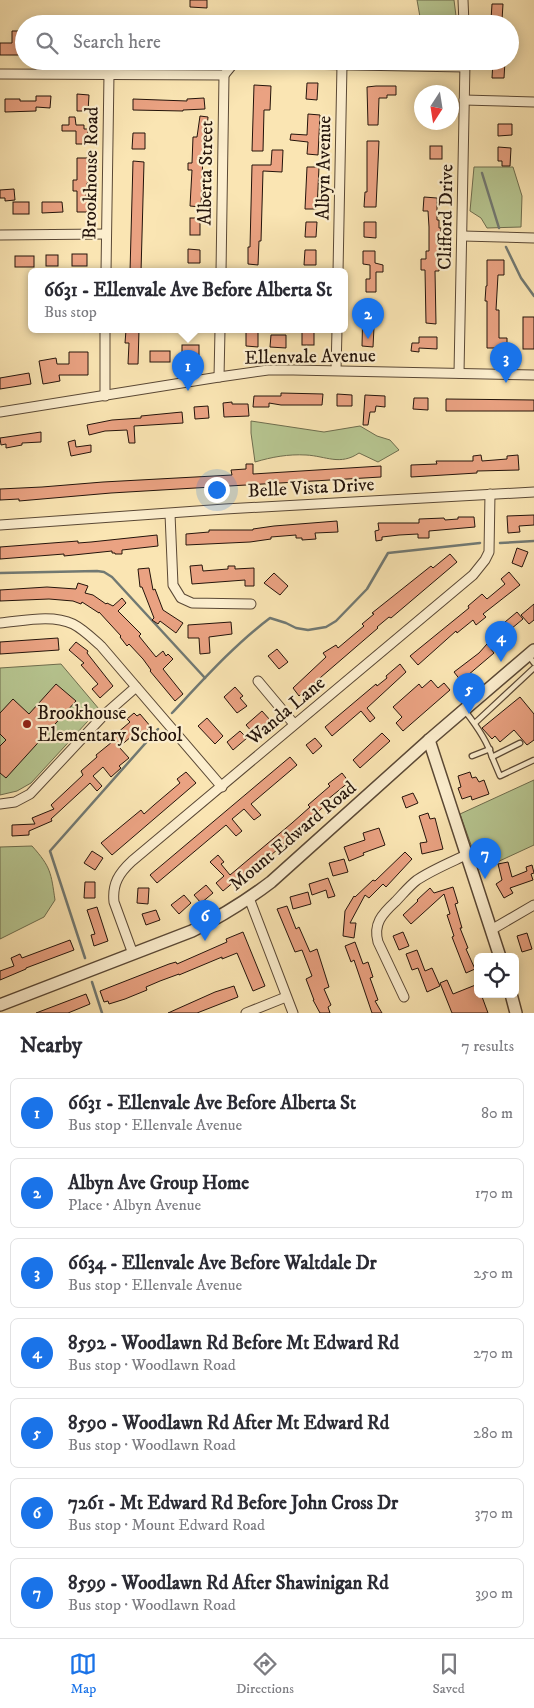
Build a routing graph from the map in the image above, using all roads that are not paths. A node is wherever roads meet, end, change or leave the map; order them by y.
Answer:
1 (462, 0) edge
2 (463, 15) edge
3 (228, 70) edge
4 (342, 70) edge
5 (465, 70) edge
6 (0, 74) edge
7 (109, 74) junction
8 (224, 75) junction
9 (464, 100) junction
10 (534, 102) edge
11 (106, 234) junction
12 (0, 235) edge
13 (463, 236) junction
14 (534, 238) edge
15 (106, 268) edge
16 (221, 268) edge
17 (338, 268) edge
18 (105, 333) edge
19 (220, 333) edge
20 (337, 333) edge
21 (336, 370) junction
22 (459, 373) junction
23 (534, 375) edge
24 (219, 377) junction
25 (105, 396) junction
26 (0, 412) edge
27 (534, 492) edge
28 (490, 494) junction
29 (170, 514) junction
30 (0, 525) edge
31 (251, 604) dead end
32 (0, 623) edge
33 (532, 656) edge
34 (534, 668) edge
35 (258, 681) dead end
36 (136, 687) junction
37 (464, 710) junction
38 (475, 723) junction
39 (294, 724) junction
40 (429, 740) junction
41 (520, 743) dead end
42 (490, 749) junction
43 (472, 756) dead end
44 (492, 757) junction
45 (534, 760) edge
46 (222, 787) junction
47 (0, 804) edge
48 (466, 855) junction
49 (249, 898) junction
50 (534, 905) edge
51 (491, 930) junction
52 (499, 953) edge
53 (133, 954) junction
54 (286, 997) junction
55 (404, 997) dead end
56 (512, 998) edge
57 (0, 1005) edge
58 (246, 1013) edge
59 (293, 1013) edge
60 (516, 1013) edge

1 - 2 street
3 - 8 street
4 - 17 street, Albyn Avenue
5 - 9 street, Clifford Drive
6 - 7 street
7 - 8 street
7 - 11 street, Brookhouse Road
8 - 16 street, Alberta Street
9 - 10 street
9 - 13 street, Clifford Drive
11 - 12 street
11 - 15 street, Brookhouse Road
13 - 14 street
13 - 22 street, Clifford Drive
18 - 25 street
19 - 24 street
20 - 21 street
21 - 22 street, Ellenvale Avenue
21 - 24 street, Ellenvale Avenue
22 - 23 street, Ellenvale Avenue
24 - 25 street, Ellenvale Avenue
25 - 26 street, Ellenvale Avenue
27 - 28 street, Belle Vista Drive
28 - 29 street, Belle Vista Drive
28 - 39 street, Wanda Lane
29 - 30 street, Belle Vista Drive
29 - 31 street
32 - 36 street
33 - 37 street, Mount Edward Road
34 - 38 lane
35 - 39 street
36 - 46 street
36 - 47 street
37 - 38 lane
37 - 40 street, Mount Edward Road
38 - 42 lane
39 - 46 street, Wanda Lane
40 - 48 street
40 - 49 street, Mount Edward Road
41 - 44 lane
42 - 43 lane
42 - 44 lane
44 - 45 lane
46 - 53 street, Wanda Lane
48 - 51 street
48 - 55 street
49 - 53 street, Mount Edward Road
49 - 54 street
50 - 51 street
51 - 52 street
53 - 57 street, Mount Edward Road
54 - 58 street
54 - 59 street
56 - 60 street

